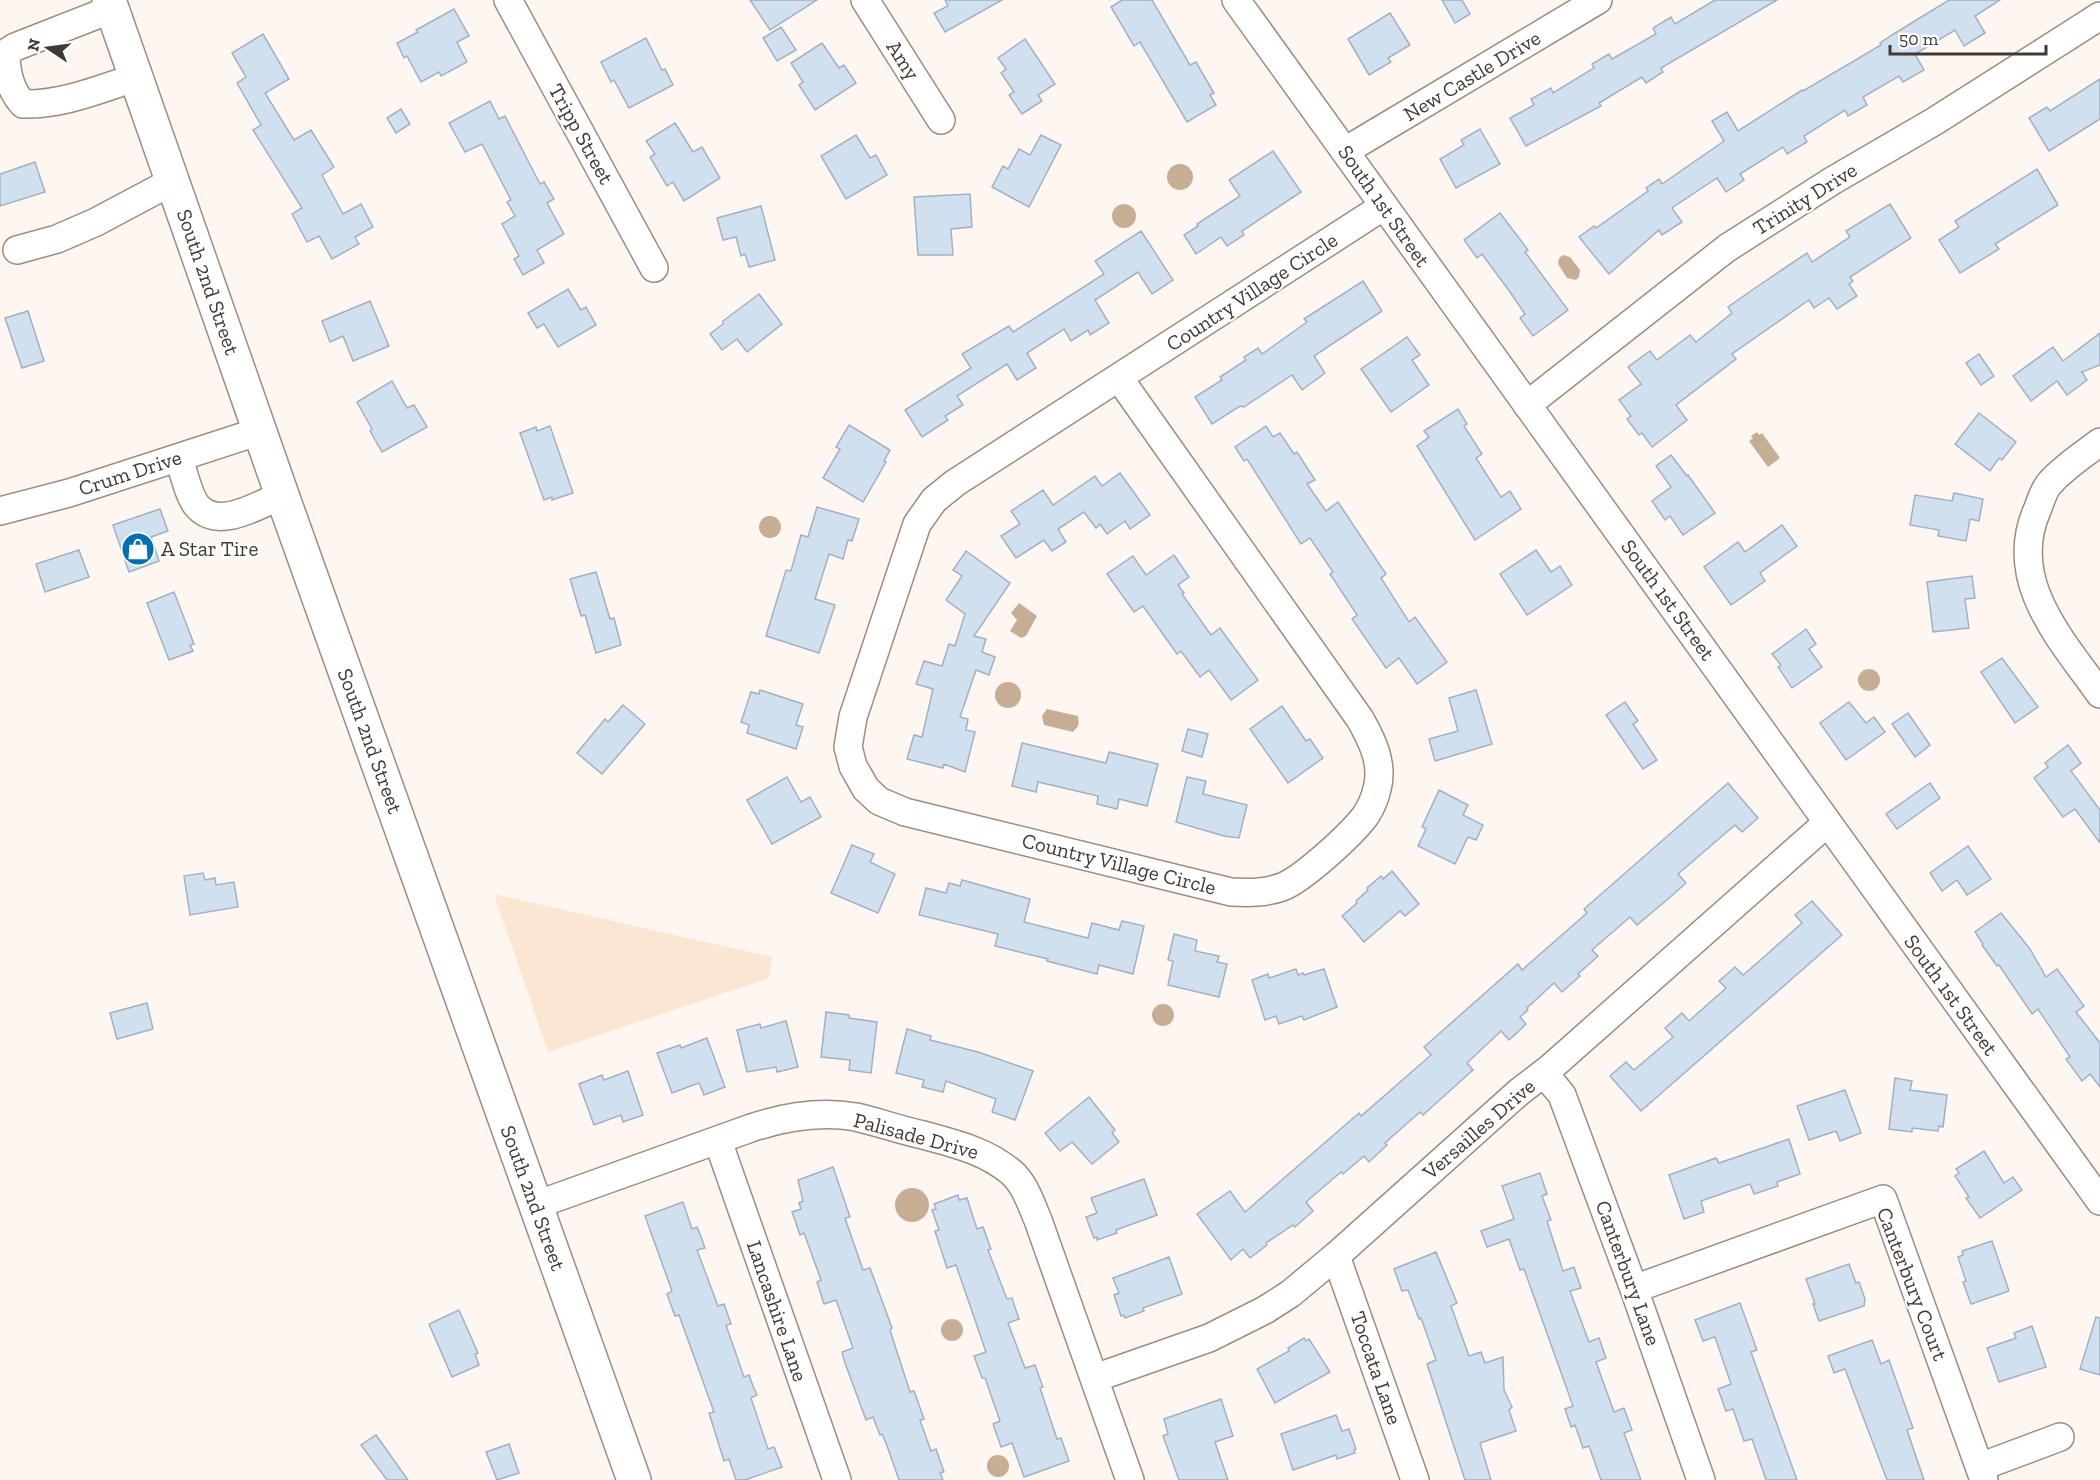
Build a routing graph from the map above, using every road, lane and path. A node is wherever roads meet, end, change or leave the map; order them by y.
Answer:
1 (508, 0) edge
2 (865, 0) edge
3 (1236, 0) edge
4 (1598, 0) edge
5 (110, 4) edge
6 (2100, 16) edge
7 (136, 77) junction
8 (941, 120) dead end
9 (1345, 151) junction
10 (173, 181) junction
11 (1384, 206) junction
12 (17, 250) dead end
13 (654, 268) dead end
14 (1119, 378) junction
15 (1527, 405) junction
16 (260, 431) junction
17 (2100, 442) edge
18 (179, 458) junction
19 (282, 495) junction
20 (0, 511) edge
21 (2100, 694) edge
22 (1827, 823) junction
23 (1544, 1073) junction
24 (718, 1141) junction
25 (2100, 1201) edge
26 (536, 1205) junction
27 (1336, 1256) junction
28 (1634, 1289) junction
29 (1095, 1378) junction
30 (2060, 1437) dead end
31 (1982, 1474) edge
32 (634, 1480) edge
33 (837, 1480) edge
34 (1130, 1480) edge
35 (1415, 1480) edge
36 (1701, 1480) edge

1 - 13 street, Tripp Street
2 - 8 street, Amy
3 - 9 street, South 1st Street
4 - 9 street, New Castle Drive
5 - 7 main road, South 2nd Street
5 - 7 street
6 - 15 street, Trinity Drive
7 - 10 main road, South 2nd Street
9 - 11 street, South 1st Street
10 - 12 street
10 - 16 main road, South 2nd Street
11 - 14 street, Country Village Circle
11 - 15 street, South 1st Street
14 - 14 street, Country Village Circle
15 - 22 street, South 1st Street
16 - 18 street, Crum Drive
16 - 19 main road, South 2nd Street
17 - 21 street
18 - 19 street
18 - 20 street, Crum Drive
19 - 26 main road, South 2nd Street
22 - 23 street, Versailles Drive
22 - 25 street, South 1st Street
23 - 27 street, Versailles Drive
23 - 28 street, Canterbury Lane
24 - 26 street, Palisade Drive
24 - 29 street, Palisade Drive
24 - 33 street, Lancashire Lane
26 - 32 main road, South 2nd Street
27 - 29 street, Versailles Drive
27 - 35 street, Toccata Lane
28 - 31 street, Canterbury Court
28 - 36 street, Canterbury Lane
29 - 34 street, Palisade Drive
30 - 31 street

